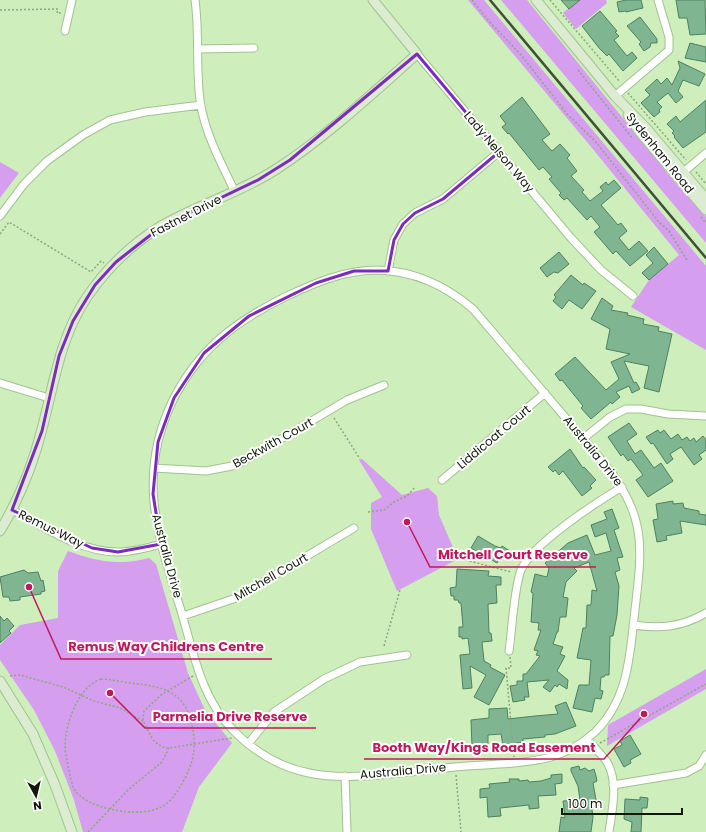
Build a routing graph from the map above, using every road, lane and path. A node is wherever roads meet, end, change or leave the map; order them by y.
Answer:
1 (72, 0) edge
2 (195, 0) edge
3 (373, 0) edge
4 (472, 0) edge
5 (536, 0) edge
6 (658, 0) edge
7 (0, 10) edge
8 (69, 13) junction
9 (65, 31) dead end
10 (254, 48) dead end
11 (198, 49) junction
12 (418, 54) junction
13 (615, 96) junction
14 (201, 105) junction
15 (499, 152) junction
16 (706, 153) edge
17 (684, 172) junction
18 (706, 184) edge
19 (235, 192) junction
20 (706, 199) edge
21 (706, 210) edge
22 (0, 216) edge
23 (0, 234) edge
24 (687, 260) dead end
25 (110, 268) junction
26 (388, 271) junction
27 (633, 296) dead end
28 (0, 383) edge
29 (384, 385) dead end
30 (545, 393) junction
31 (49, 398) junction
32 (706, 416) edge
33 (334, 418) dead end
34 (584, 438) junction
35 (360, 460) dead end
36 (154, 468) junction
37 (442, 480) dead end
38 (415, 487) dead end
39 (622, 487) junction
40 (12, 510) junction
41 (368, 512) dead end
42 (354, 528) dead end
43 (0, 531) edge
44 (161, 544) junction
45 (458, 558) dead end
46 (511, 572) dead end
47 (400, 590) dead end
48 (706, 613) edge
49 (183, 616) junction
50 (633, 625) junction
51 (384, 646) dead end
52 (510, 651) joint
53 (407, 655) dead end
54 (200, 674) junction
55 (10, 676) dead end
56 (0, 681) edge
57 (706, 684) edge
58 (168, 690) junction
59 (81, 694) junction
60 (143, 721) junction
61 (587, 738) junction
62 (236, 741) dead end
63 (248, 744) junction
64 (194, 745) junction
65 (593, 745) junction
66 (169, 748) junction
67 (706, 755) edge
68 (514, 762) junction
69 (456, 767) junction
70 (345, 776) junction
71 (613, 785) junction
72 (111, 808) junction
73 (66, 818) junction
74 (68, 832) edge
75 (72, 832) edge
76 (88, 832) edge
77 (347, 832) edge
78 (461, 832) edge
79 (609, 832) edge

1 - 8 street
2 - 11 street
3 - 12 street, Lady Nelson Way
4 - 24 path
5 - 13 street, Sydenham Road
6 - 13 street
7 - 8 path
8 - 9 street
10 - 11 street
11 - 14 street
12 - 15 street, Lady Nelson Way
12 - 19 street, Fastnet Drive
13 - 17 street, Sydenham Road
14 - 19 street
14 - 22 street
15 - 26 street
15 - 27 street, Lady Nelson Way
16 - 17 street
17 - 18 path
17 - 20 street, Sydenham Road
17 - 21 street, Sydenham Road
19 - 25 street, Fastnet Drive
23 - 25 path
25 - 31 street, Fastnet Drive
26 - 30 street, Australia Drive
26 - 36 street, Australia Drive
28 - 31 street
29 - 36 street, Beckwith Court
30 - 34 street, Australia Drive
30 - 37 street, Liddicoat Court
31 - 40 street, Fastnet Drive
32 - 34 street
33 - 35 path
34 - 39 street, Australia Drive
36 - 44 street, Australia Drive
38 - 41 path
39 - 50 street, Australia Drive
39 - 52 street
40 - 43 street, Fastnet Drive
40 - 44 street, Remus Way
42 - 49 street, Mitchell Court
44 - 49 street, Australia Drive
45 - 46 path
47 - 51 path
48 - 50 street
49 - 54 street, Australia Drive
50 - 61 street, Australia Drive
52 - 68 path
53 - 63 street
54 - 58 path
54 - 63 street, Australia Drive
55 - 59 path
56 - 73 street
57 - 65 path
58 - 59 path
58 - 60 path
58 - 64 path
59 - 60 path
59 - 72 path
60 - 66 path
61 - 65 street
61 - 68 street, Australia Drive
62 - 64 path
63 - 70 street, Australia Drive
64 - 66 path
64 - 72 path
65 - 71 street
66 - 72 path
67 - 71 street
68 - 69 street, Australia Drive
69 - 70 street, Australia Drive
69 - 78 path
70 - 77 street
71 - 79 street
72 - 76 path
73 - 74 street
73 - 75 street

